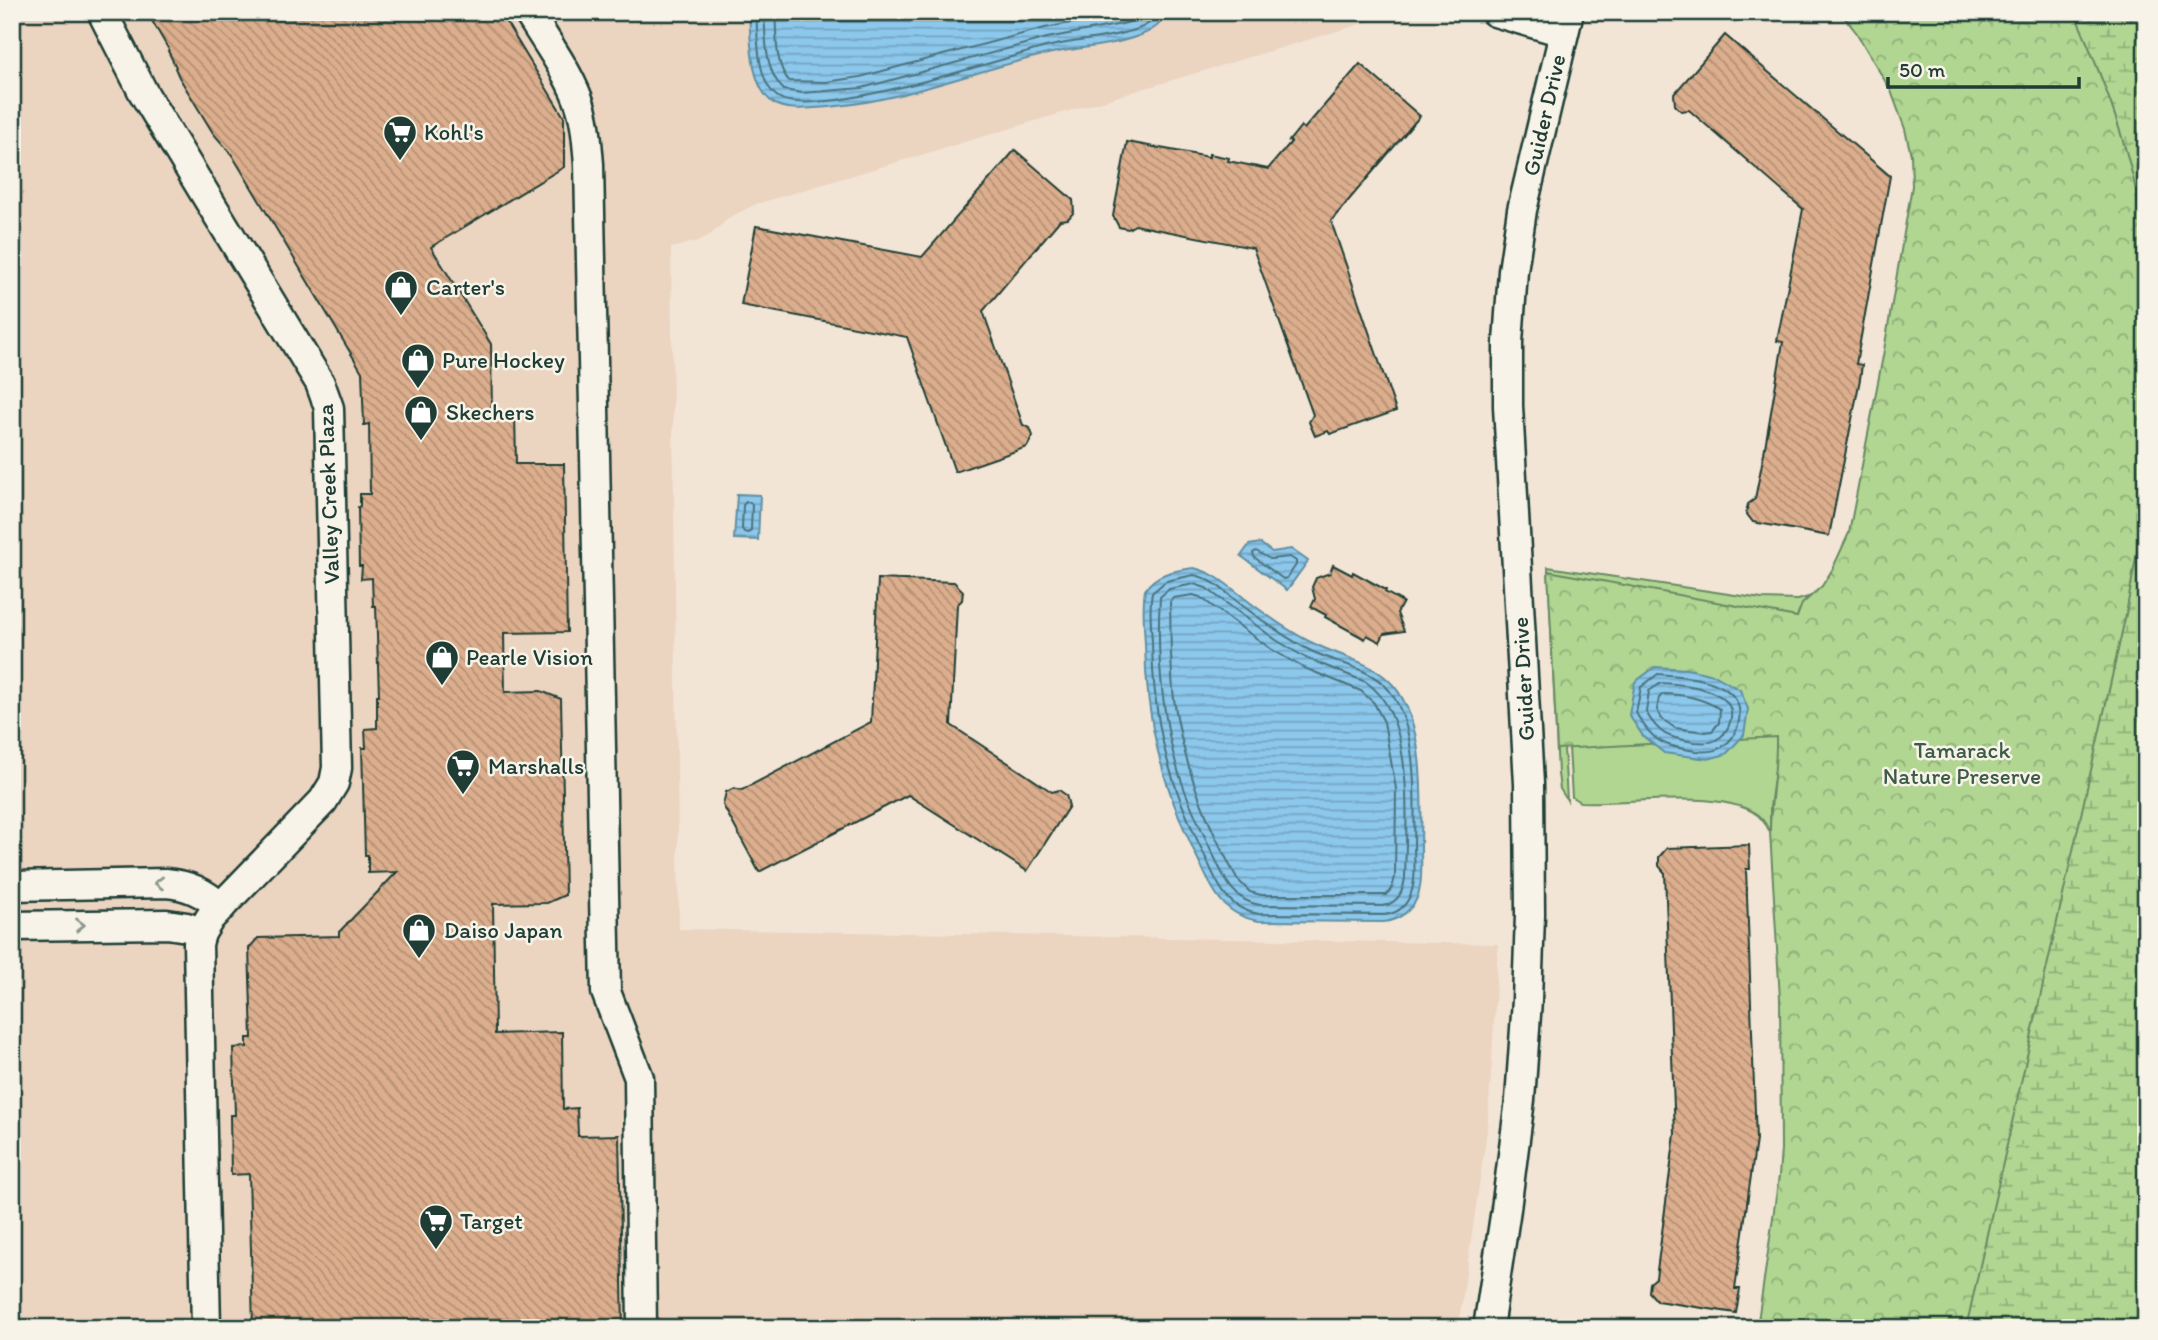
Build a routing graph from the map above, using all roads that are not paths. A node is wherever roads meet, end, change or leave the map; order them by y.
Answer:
1 (102, 12) edge
2 (528, 12) edge
3 (1495, 12) edge
4 (1566, 22) edge
5 (12, 886) edge
6 (221, 906) junction
7 (12, 926) edge
8 (201, 933) junction
9 (206, 1328) edge
10 (642, 1328) edge
11 (1488, 1328) edge

1 - 6 street, Valley Creek Plaza
2 - 10 street
3 - 4 street
4 - 11 street, Guider Drive
6 -> 5 street
6 - 8 street, Valley Creek Plaza
7 -> 8 street
8 - 9 street

